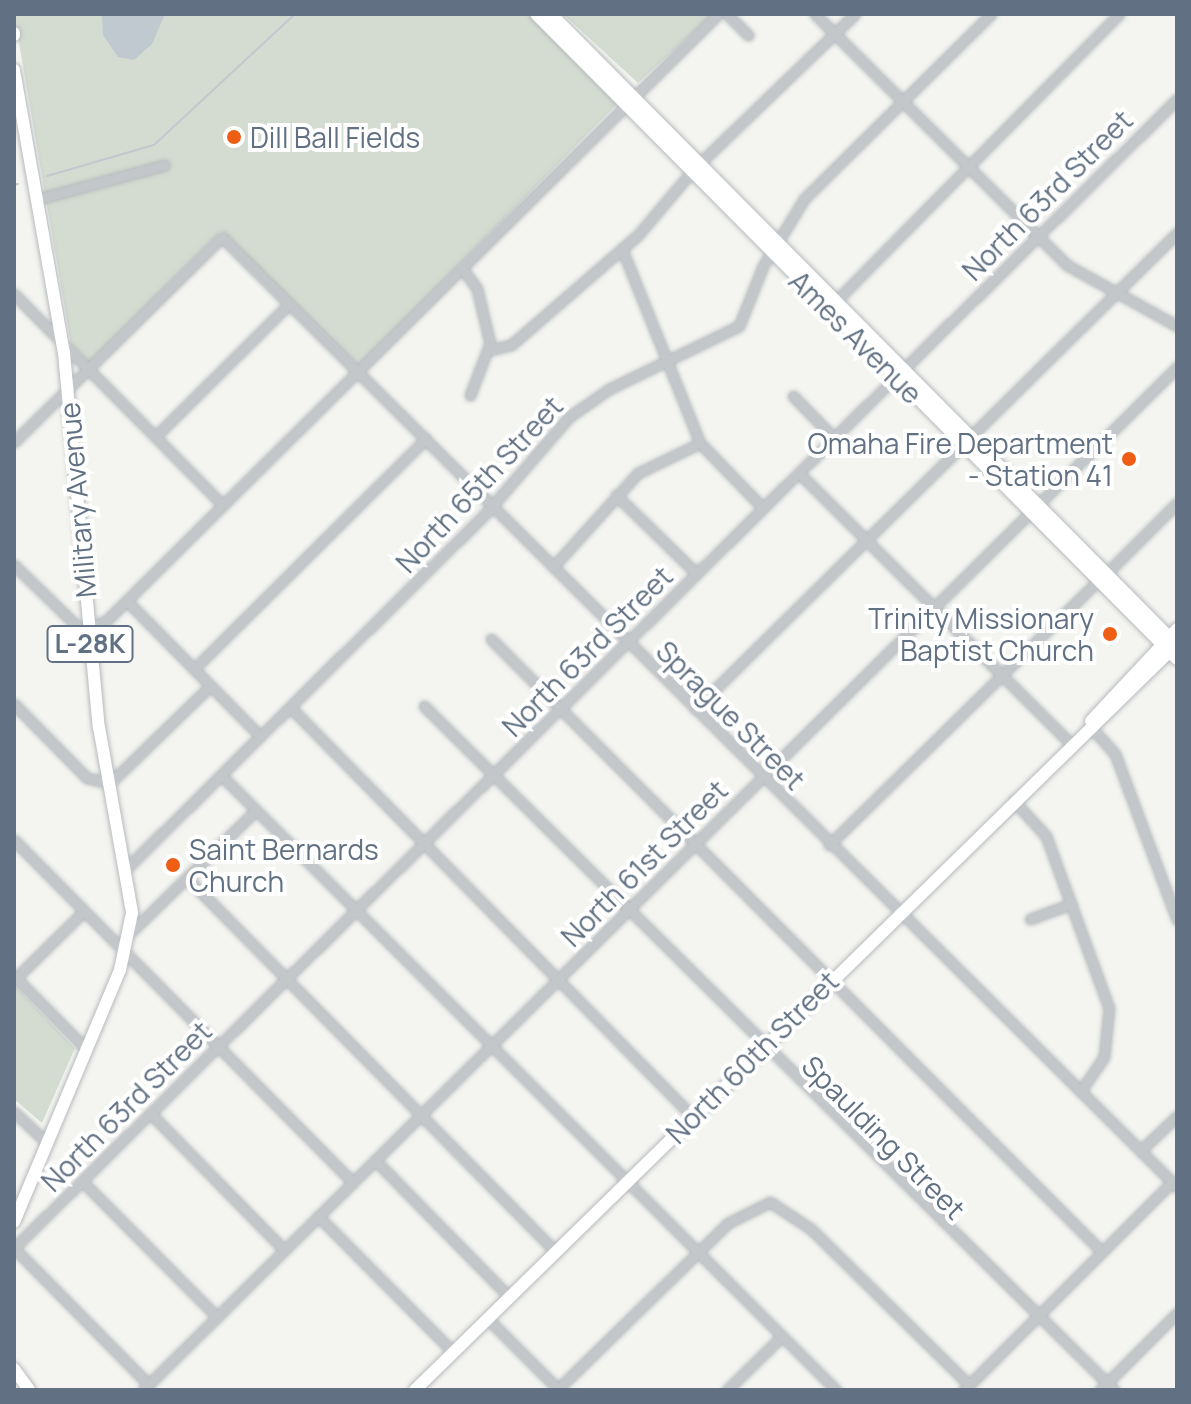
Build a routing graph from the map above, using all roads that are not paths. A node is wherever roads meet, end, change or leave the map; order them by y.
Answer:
1 (536, 14) edge
2 (551, 14) edge
3 (718, 14) edge
4 (727, 14) edge
5 (815, 14) edge
6 (855, 14) edge
7 (991, 14) edge
8 (1119, 14) edge
9 (834, 34) junction
10 (748, 35) dead end
11 (14, 70) edge
12 (1177, 99) edge
13 (630, 102) junction
14 (902, 102) junction
15 (165, 165) dead end
16 (695, 168) junction
17 (969, 170) junction
18 (38, 199) junction
19 (1177, 233) edge
20 (1036, 238) junction
21 (775, 247) junction
22 (622, 249) junction
23 (462, 268) junction
24 (1116, 292) junction
25 (14, 294) edge
26 (836, 301) junction
27 (289, 304) junction
28 (1177, 326) edge
29 (62, 341) junction
30 (489, 350) junction
31 (672, 360) junction
32 (1177, 367) edge
33 (89, 368) junction
34 (359, 371) junction
35 (900, 373) junction
36 (67, 391) junction
37 (470, 395) dead end
38 (793, 396) dead end
39 (16, 436) edge
40 (156, 436) junction
41 (834, 438) junction
42 (426, 439) junction
43 (967, 441) junction
44 (700, 443) junction
45 (799, 473) junction
46 (616, 495) junction
47 (1177, 503) edge
48 (223, 505) junction
49 (493, 506) junction
50 (763, 508) junction
51 (1034, 509) junction
52 (866, 540) junction
53 (14, 565) edge
54 (553, 567) junction
55 (697, 574) junction
56 (1102, 577) junction
57 (127, 601) junction
58 (933, 609) junction
59 (89, 634) junction
60 (491, 639) dead end
61 (628, 642) junction
62 (1173, 644) edge
63 (194, 669) junction
64 (1001, 677) junction
65 (210, 686) junction
66 (424, 706) dead end
67 (15, 707) edge
68 (290, 707) junction
69 (560, 709) junction
70 (695, 709) junction
71 (1089, 724) junction
72 (260, 736) junction
73 (1070, 743) junction
74 (221, 775) junction
75 (492, 776) junction
76 (762, 778) junction
77 (110, 783) junction
78 (1012, 799) junction
79 (256, 810) junction
80 (14, 840) edge
81 (424, 844) junction
82 (695, 845) junction
83 (829, 845) junction
84 (128, 867) junction
85 (187, 878) junction
86 (1071, 904) junction
87 (84, 911) junction
88 (356, 911) junction
89 (626, 912) junction
90 (897, 914) junction
91 (1030, 919) dead end
92 (1177, 920) edge
93 (129, 934) junction
94 (125, 952) junction
95 (15, 978) edge
96 (286, 979) junction
97 (558, 979) junction
98 (829, 981) junction
99 (491, 1045) junction
100 (218, 1046) junction
101 (762, 1047) junction
102 (86, 1049) junction
103 (1080, 1092) junction
104 (14, 1112) edge
105 (150, 1113) junction
106 (421, 1115) junction
107 (692, 1116) junction
108 (1177, 1116) edge
109 (45, 1141) junction
110 (1140, 1151) junction
111 (375, 1160) junction
112 (82, 1181) junction
113 (626, 1181) junction
114 (352, 1182) junction
115 (1174, 1184) edge
116 (17, 1200) edge
117 (318, 1216) junction
118 (14, 1222) edge
119 (14, 1234) edge
120 (27, 1235) junction
121 (14, 1248) edge
122 (284, 1250) junction
123 (555, 1251) junction
124 (696, 1252) junction
125 (1102, 1252) junction
126 (509, 1297) junction
127 (1177, 1313) edge
128 (217, 1317) junction
129 (1038, 1317) junction
130 (487, 1318) junction
131 (781, 1337) junction
132 (453, 1352) junction
133 (14, 1369) edge
134 (146, 1387) edge
135 (966, 1388) edge
136 (1107, 1388) edge
137 (29, 1390) edge
138 (415, 1390) edge
139 (557, 1390) edge
140 (727, 1390) edge
141 (836, 1390) edge

1 - 13 main road, Ames Avenue
2 - 13 main road, Ames Avenue
3 - 13 street
4 - 10 street
5 - 9 street
6 - 9 street
7 - 14 street, North 65th Street
8 - 17 street
9 - 14 street
9 - 16 street
11 - 18 main road, Military Avenue / L-28K
12 - 20 street, North 63rd Street
13 - 16 main road, Ames Avenue
13 - 23 street
14 - 17 street
14 - 21 street, North 65th Street
15 - 18 street
16 - 21 main road, Ames Avenue
16 - 22 street
17 - 20 street
17 - 26 street
18 - 29 main road, Military Avenue / L-28K
19 - 24 street
20 - 24 street
20 - 35 street, North 63rd Street
21 - 26 main road, Ames Avenue
21 - 31 street, North 65th Street
21 - 35 main road, Ames Avenue
22 - 30 street
22 - 31 street
23 - 30 street
23 - 34 street
24 - 28 street
24 - 43 street
25 - 29 street
26 - 35 main road, Ames Avenue
27 - 33 street, Sprague Street
27 - 34 street, Sprague Street
27 - 40 street
29 - 33 street
29 - 36 main road, Military Avenue / L-28K
30 - 37 street
31 - 44 street
31 - 49 street, North 65th Street
32 - 51 street, North 61st Street
33 - 36 street
33 - 40 street
34 - 42 street, Sprague Street
34 - 48 street
35 - 41 street, North 63rd Street
35 - 43 main road, Ames Avenue
36 - 39 street
36 - 59 main road, Military Avenue / L-28K
38 - 41 street
40 - 48 street
41 - 45 street, North 63rd Street
42 - 49 street, Sprague Street
42 - 63 street
43 - 51 main road, Ames Avenue
43 - 52 street
44 - 46 street
44 - 50 street
45 - 50 street, North 63rd Street
45 - 52 street
46 - 54 street
46 - 55 street
47 - 56 street
48 - 57 street
49 - 54 street, Sprague Street
49 - 68 street, North 65th Street
50 - 55 street, North 63rd Street
51 - 56 main road, Ames Avenue
51 - 58 street, North 61st Street
52 - 58 street
52 - 70 street
53 - 59 street
54 - 61 street, Sprague Street
55 - 61 street, North 63rd Street
56 - 62 main road, Ames Avenue
56 - 64 street
57 - 59 street
57 - 63 street
58 - 64 street
58 - 76 street, North 61st Street
59 - 77 main road, Military Avenue / L-28K
60 - 69 street
61 - 69 street, North 63rd Street
61 - 70 street, Sprague Street
62 - 71 main road, North 60th Street
63 - 65 street
64 - 73 street
64 - 83 street
65 - 72 street
65 - 77 street
66 - 75 street, Spaulding Street
67 - 77 street
68 - 72 street, North 65th Street
68 - 81 street
69 - 75 street, North 63rd Street
69 - 82 street
70 - 76 street, Sprague Street
71 - 73 main road, North 60th Street
71 - 92 street
72 - 74 street, North 65th Street
73 - 78 main road, North 60th Street
74 - 79 street
74 - 84 street, North 65th Street
75 - 81 street, North 63rd Street
75 - 89 street, Spaulding Street
76 - 82 street, North 61st Street
76 - 83 street, Sprague Street
77 - 84 main road, Military Avenue / L-28K
78 - 86 street
78 - 90 main road, North 60th Street
79 - 85 street
79 - 88 street
80 - 87 street
81 - 88 street, North 63rd Street
81 - 97 street
82 - 89 street, North 61st Street
82 - 98 street
83 - 90 street, Sprague Street
84 - 93 main road, Military Avenue / L-28K
85 - 93 street
85 - 96 street
86 - 91 street
86 - 103 street
87 - 94 street
87 - 95 street
88 - 96 street, North 63rd Street
88 - 99 street
89 - 97 street, North 61st Street
89 - 101 street, Spaulding Street
90 - 98 main road, North 60th Street
90 - 103 street, Sprague Street
93 - 94 main road, Military Avenue / L-28K
94 - 100 street
94 - 102 main road, Military Avenue / L-28K
95 - 102 street
96 - 100 street, North 63rd Street
96 - 106 street
97 - 99 street, North 61st Street
97 - 107 street
98 - 101 main road, North 60th Street
98 - 125 street
99 - 106 street, North 61st Street
99 - 113 street
100 - 105 street, North 63rd Street
100 - 114 street
101 - 107 main road, North 60th Street
101 - 129 street, Spaulding Street
102 - 109 main road, Military Avenue / L-28K
103 - 110 street, Sprague Street
104 - 109 street
105 - 112 street, North 63rd Street
105 - 122 street
106 - 111 street, North 61st Street
106 - 123 street
107 - 113 main road, North 60th Street
108 - 110 street
109 - 116 main road, Military Avenue / L-28K
110 - 115 street, Sprague Street
111 - 114 street, North 61st Street
111 - 126 street
112 - 120 street, North 63rd Street
112 - 128 street
113 - 123 main road, North 60th Street
113 - 124 street
114 - 117 street, North 61st Street
115 - 125 street
116 - 118 main road, Military Avenue / L-28K
117 - 122 street, North 61st Street
117 - 132 street
119 - 120 street
120 - 121 street, North 63rd Street
121 - 134 street
122 - 128 street, North 61st Street
123 - 126 main road, North 60th Street
124 - 131 street
124 - 135 street
124 - 139 street
125 - 129 street
126 - 130 main road, North 60th Street
127 - 136 street
128 - 134 street, North 61st Street
129 - 135 street
129 - 136 street, Spaulding Street
130 - 132 main road, North 60th Street
130 - 139 street
131 - 140 street
131 - 141 street
132 - 138 main road, North 60th Street
133 - 137 main road

